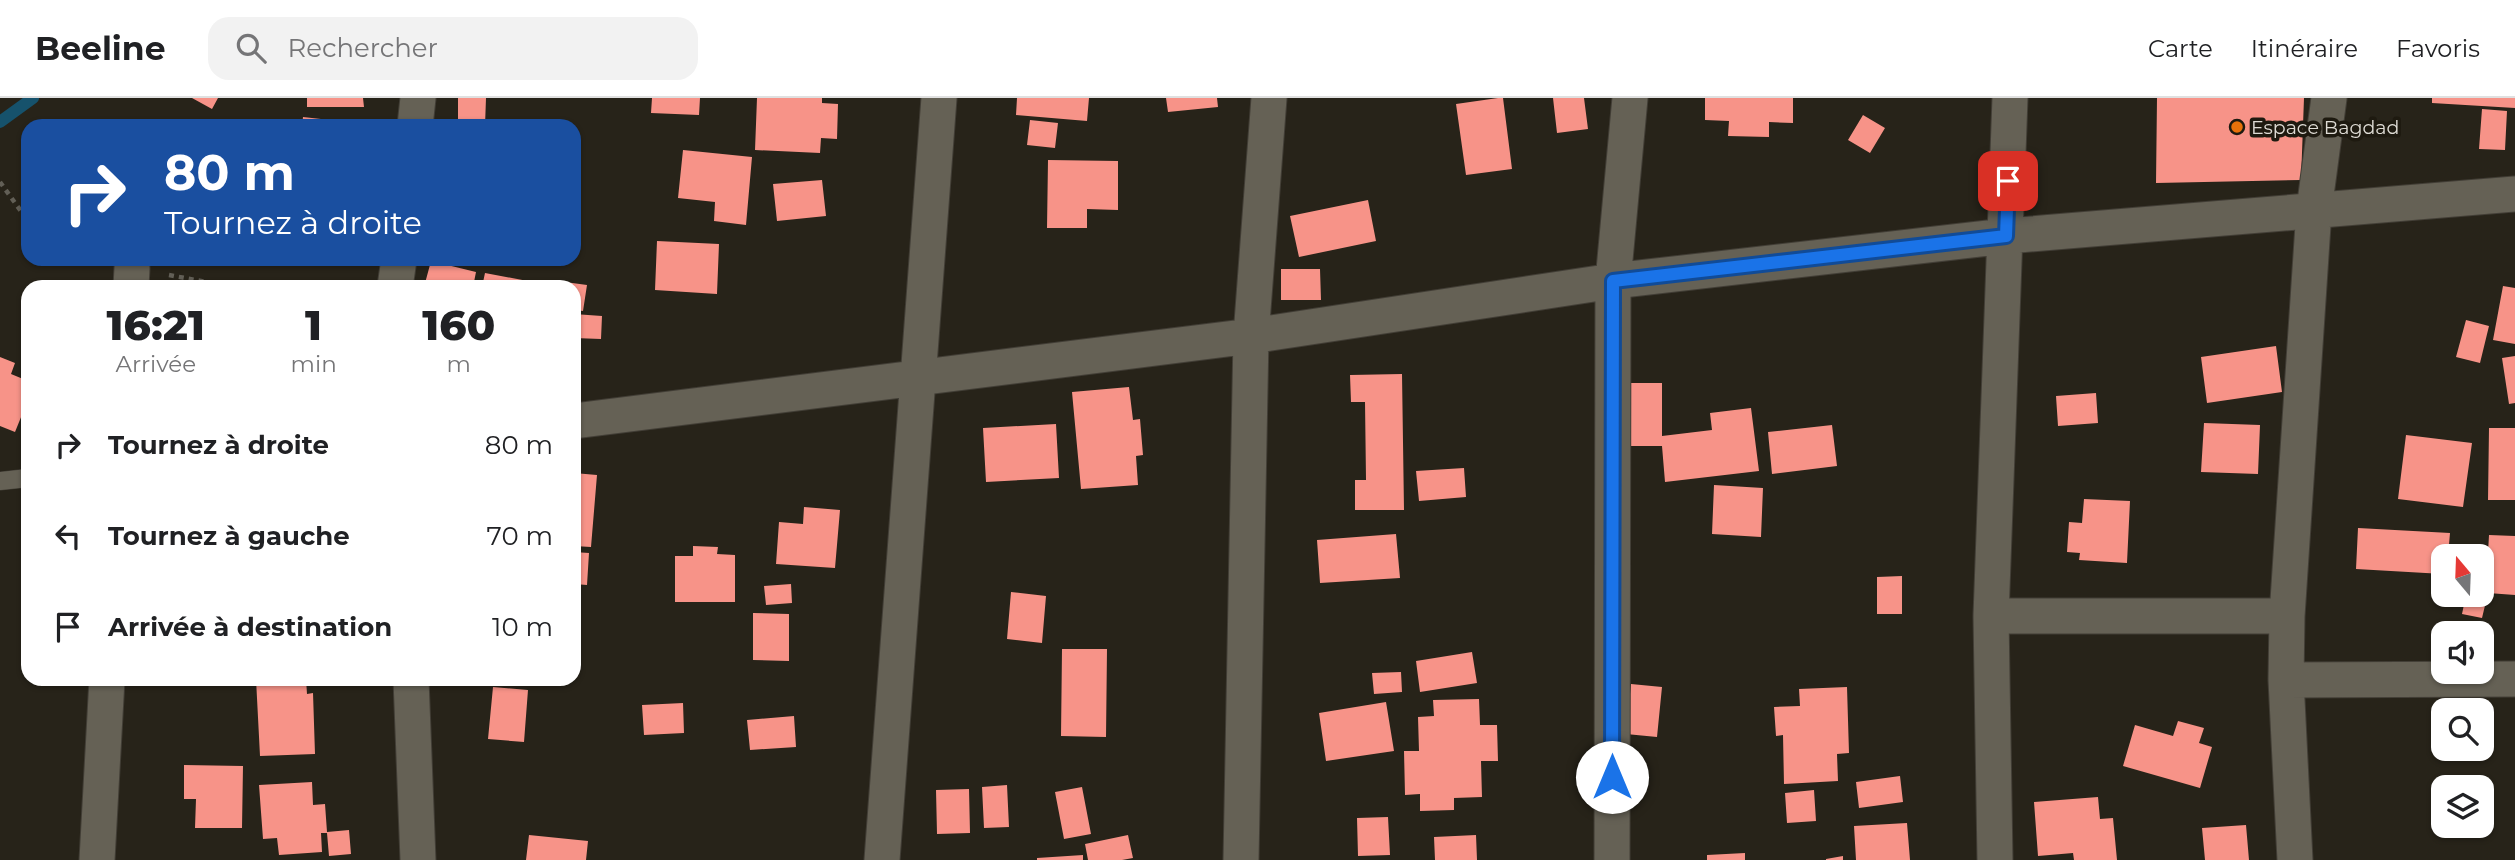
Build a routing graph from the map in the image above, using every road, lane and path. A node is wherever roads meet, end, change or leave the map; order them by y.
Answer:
1 (418, 98) edge
2 (939, 98) edge
3 (1269, 98) edge
4 (1630, 98) edge
5 (2010, 98) edge
6 (2329, 98) edge
7 (416, 119) edge
8 (0, 182) edge
9 (2515, 194) edge
10 (2314, 210) junction
11 (21, 211) edge
12 (2006, 236) junction
13 (1613, 281) junction
14 (1251, 336) junction
15 (918, 378) junction
16 (581, 420) edge
17 (21, 479) edge
18 (0, 481) edge
19 (1991, 616) junction
20 (2287, 616) junction
21 (2515, 679) edge
22 (2286, 680) junction
23 (107, 686) edge
24 (411, 686) edge
25 (97, 860) edge
26 (418, 860) edge
27 (882, 860) edge
28 (1241, 860) edge
29 (1612, 860) edge
30 (1994, 860) edge
31 (2295, 860) edge

1 - 7 street
2 - 15 street
3 - 14 street
4 - 13 street
5 - 12 street
6 - 10 street
8 - 11 path
9 - 10 street
10 - 12 street
10 - 20 street
12 - 13 street
12 - 19 street
13 - 14 street
13 - 29 street
14 - 15 street
14 - 28 street
15 - 16 street
15 - 27 street
17 - 18 lane
19 - 20 street
19 - 30 street
20 - 22 street
21 - 22 street
22 - 31 street
23 - 25 street
24 - 26 street

